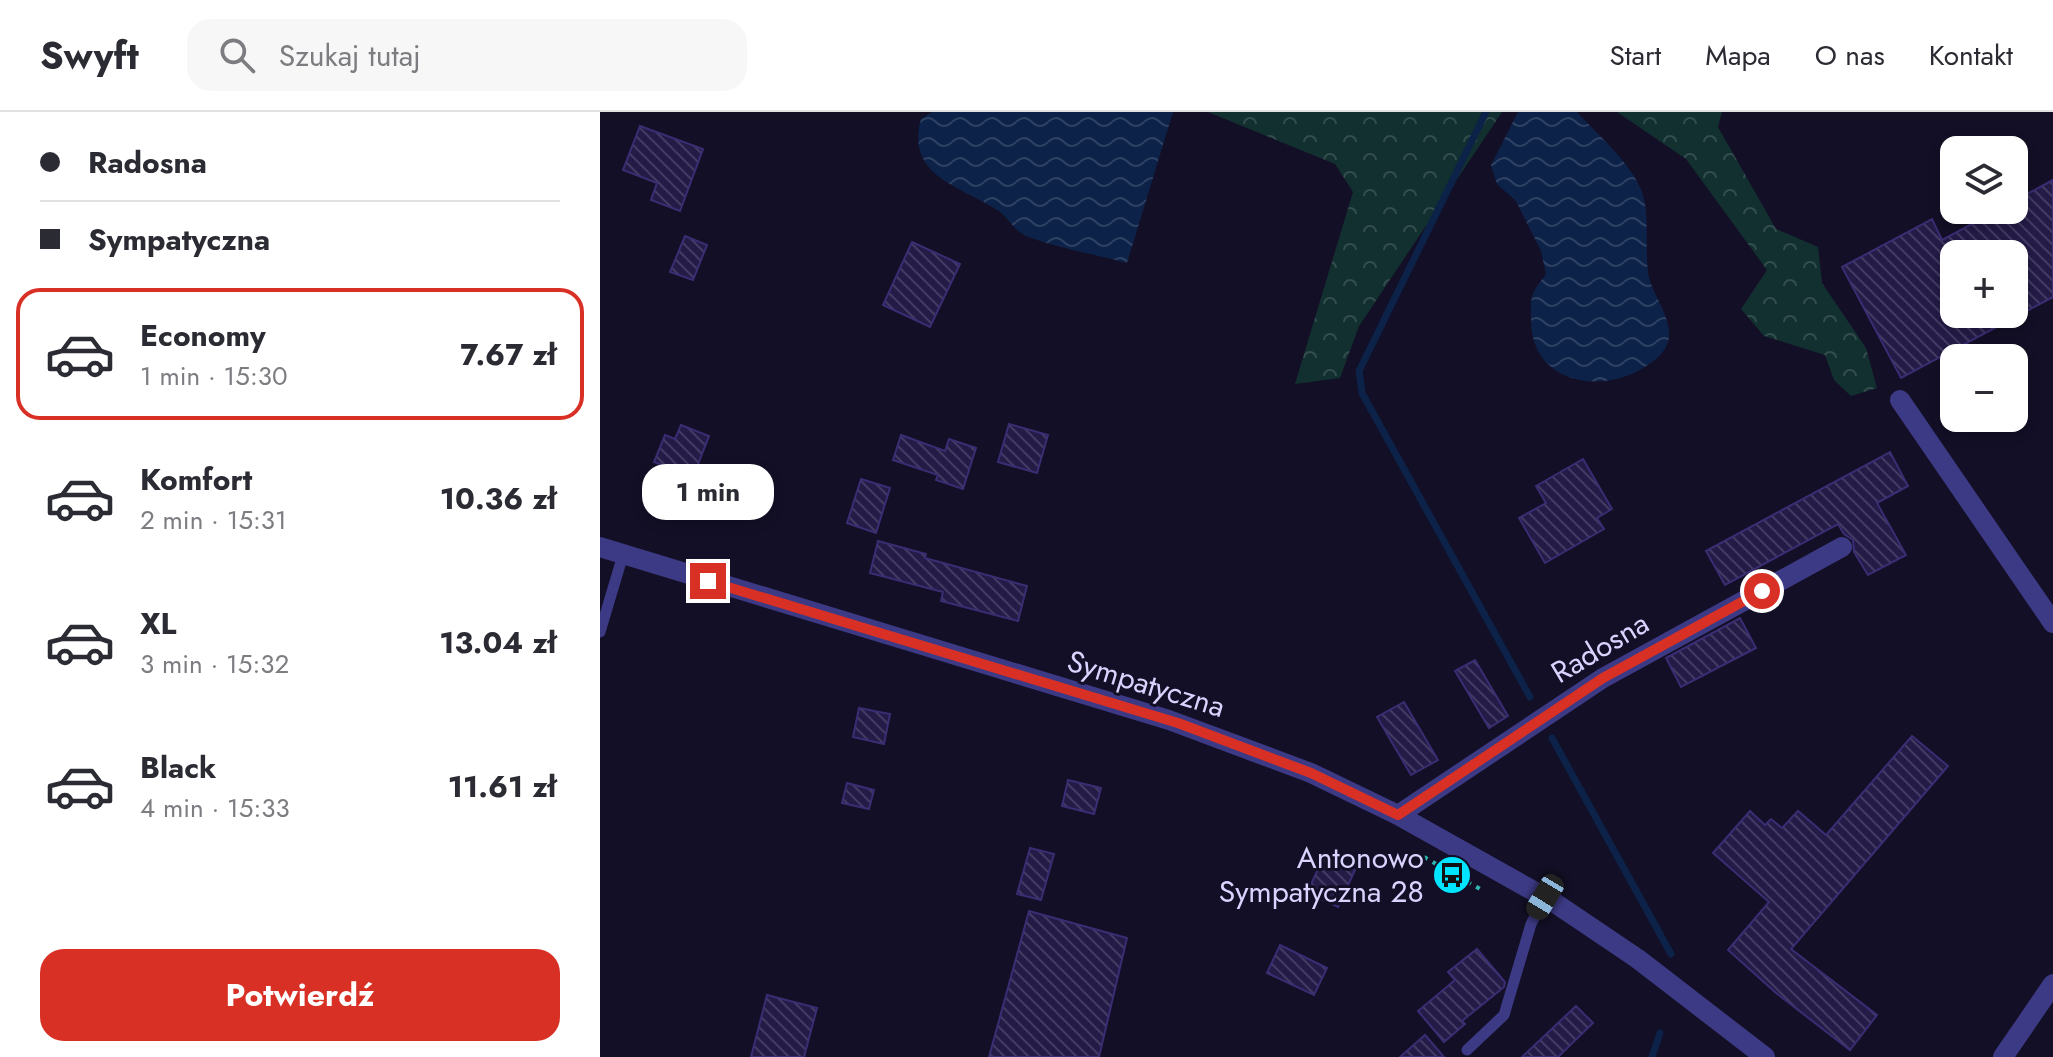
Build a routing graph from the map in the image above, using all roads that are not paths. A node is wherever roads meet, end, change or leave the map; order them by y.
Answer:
1 (1900, 400) dead end
2 (600, 547) edge
3 (1842, 547) dead end
4 (623, 555) junction
5 (2053, 623) edge
6 (600, 632) edge
7 (1398, 815) junction
8 (1545, 897) junction
9 (2053, 984) edge
10 (1467, 1050) dead end
11 (1765, 1057) edge
12 (2003, 1057) edge

1 - 5 street
2 - 4 street, Sympatyczna
3 - 7 street, Radosna
4 - 6 lane
4 - 7 street, Sympatyczna
7 - 8 street, Sympatyczna
8 - 10 lane
8 - 11 street, Sympatyczna
9 - 12 street

